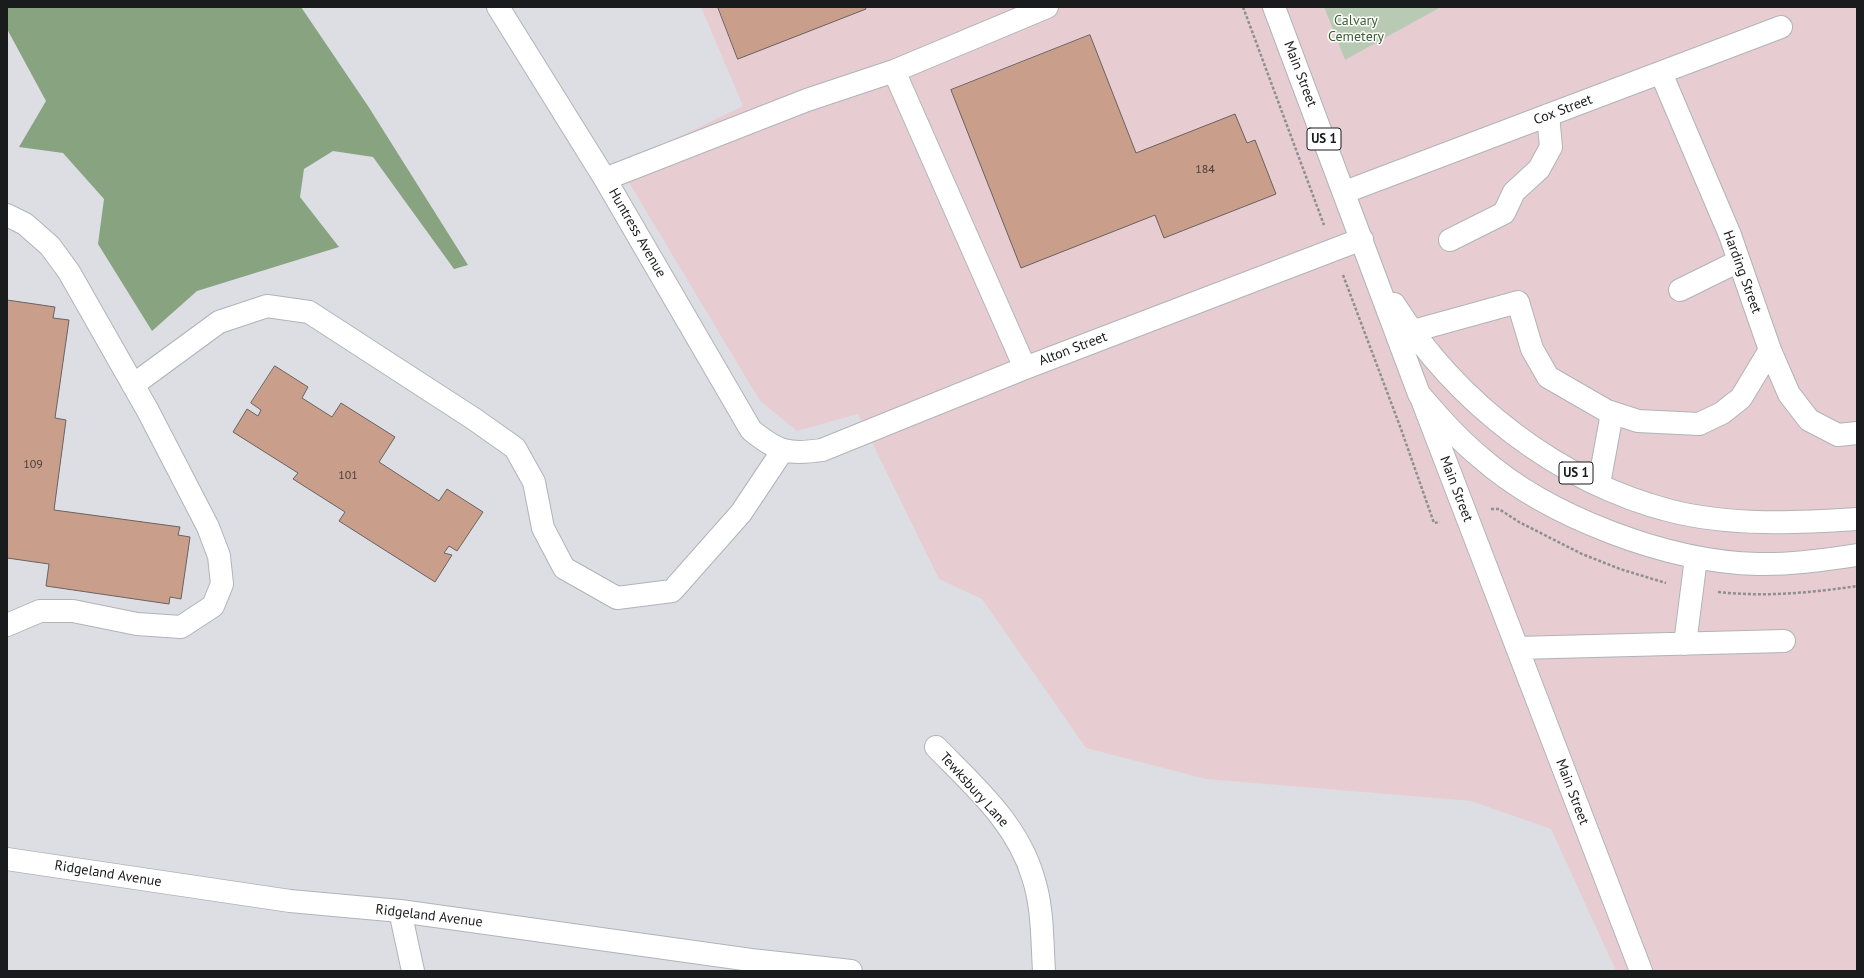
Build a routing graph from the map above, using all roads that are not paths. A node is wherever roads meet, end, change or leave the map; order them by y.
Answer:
1 (498, 7) edge
2 (1047, 7) edge
3 (1274, 7) edge
4 (1781, 27) dead end
5 (894, 71) junction
6 (1661, 72) junction
7 (1548, 115) junction
8 (605, 179) junction
9 (1344, 192) junction
10 (7, 215) edge
11 (1362, 239) junction
12 (1450, 240) dead end
13 (1739, 261) junction
14 (1374, 271) junction
15 (1680, 290) dead end
16 (1413, 331) junction
17 (1770, 350) junction
18 (1025, 368) junction
19 (133, 385) junction
20 (1419, 394) junction
21 (1612, 413) junction
22 (1857, 433) edge
23 (783, 450) junction
24 (1599, 484) junction
25 (1857, 519) edge
26 (1857, 555) edge
27 (1696, 558) junction
28 (7, 625) edge
29 (1784, 641) dead end
30 (1685, 644) junction
31 (1517, 648) junction
32 (936, 747) dead end
33 (7, 859) edge
34 (400, 911) junction
35 (753, 965) edge
36 (413, 971) edge
37 (851, 971) edge
38 (1044, 971) edge
39 (1641, 971) edge

1 - 8 street, Huntress Avenue
2 - 5 street
3 - 9 street, Main Street / US 1
4 - 6 street, Cox Street
5 - 8 street
5 - 18 street
6 - 7 street, Cox Street
6 - 13 street, Harding Street
7 - 9 street, Cox Street
7 - 12 street
8 - 23 street, Huntress Avenue
9 - 11 street, Main Street / US 1
10 - 19 street
11 - 14 street, Main Street / US 1
11 - 18 street, Alton Street
13 - 15 street
13 - 17 street, Harding Street
14 - 16 street, US 1
14 - 20 street, Main Street / US 1
16 - 21 street
16 - 24 street, US 1
17 - 21 street
17 - 22 street, Harding Street
18 - 23 street, Alton Street
19 - 23 street
19 - 28 street
20 - 27 street, US 1
20 - 31 street, Main Street
21 - 24 street
24 - 25 street, US 1
26 - 27 street, US 1
27 - 30 street
29 - 30 street
30 - 31 street
31 - 39 street, Main Street
32 - 38 street, Tewksbury Lane
33 - 34 street, Ridgeland Avenue
34 - 35 street, Ridgeland Avenue
34 - 36 street
35 - 37 street, Ridgeland Avenue

